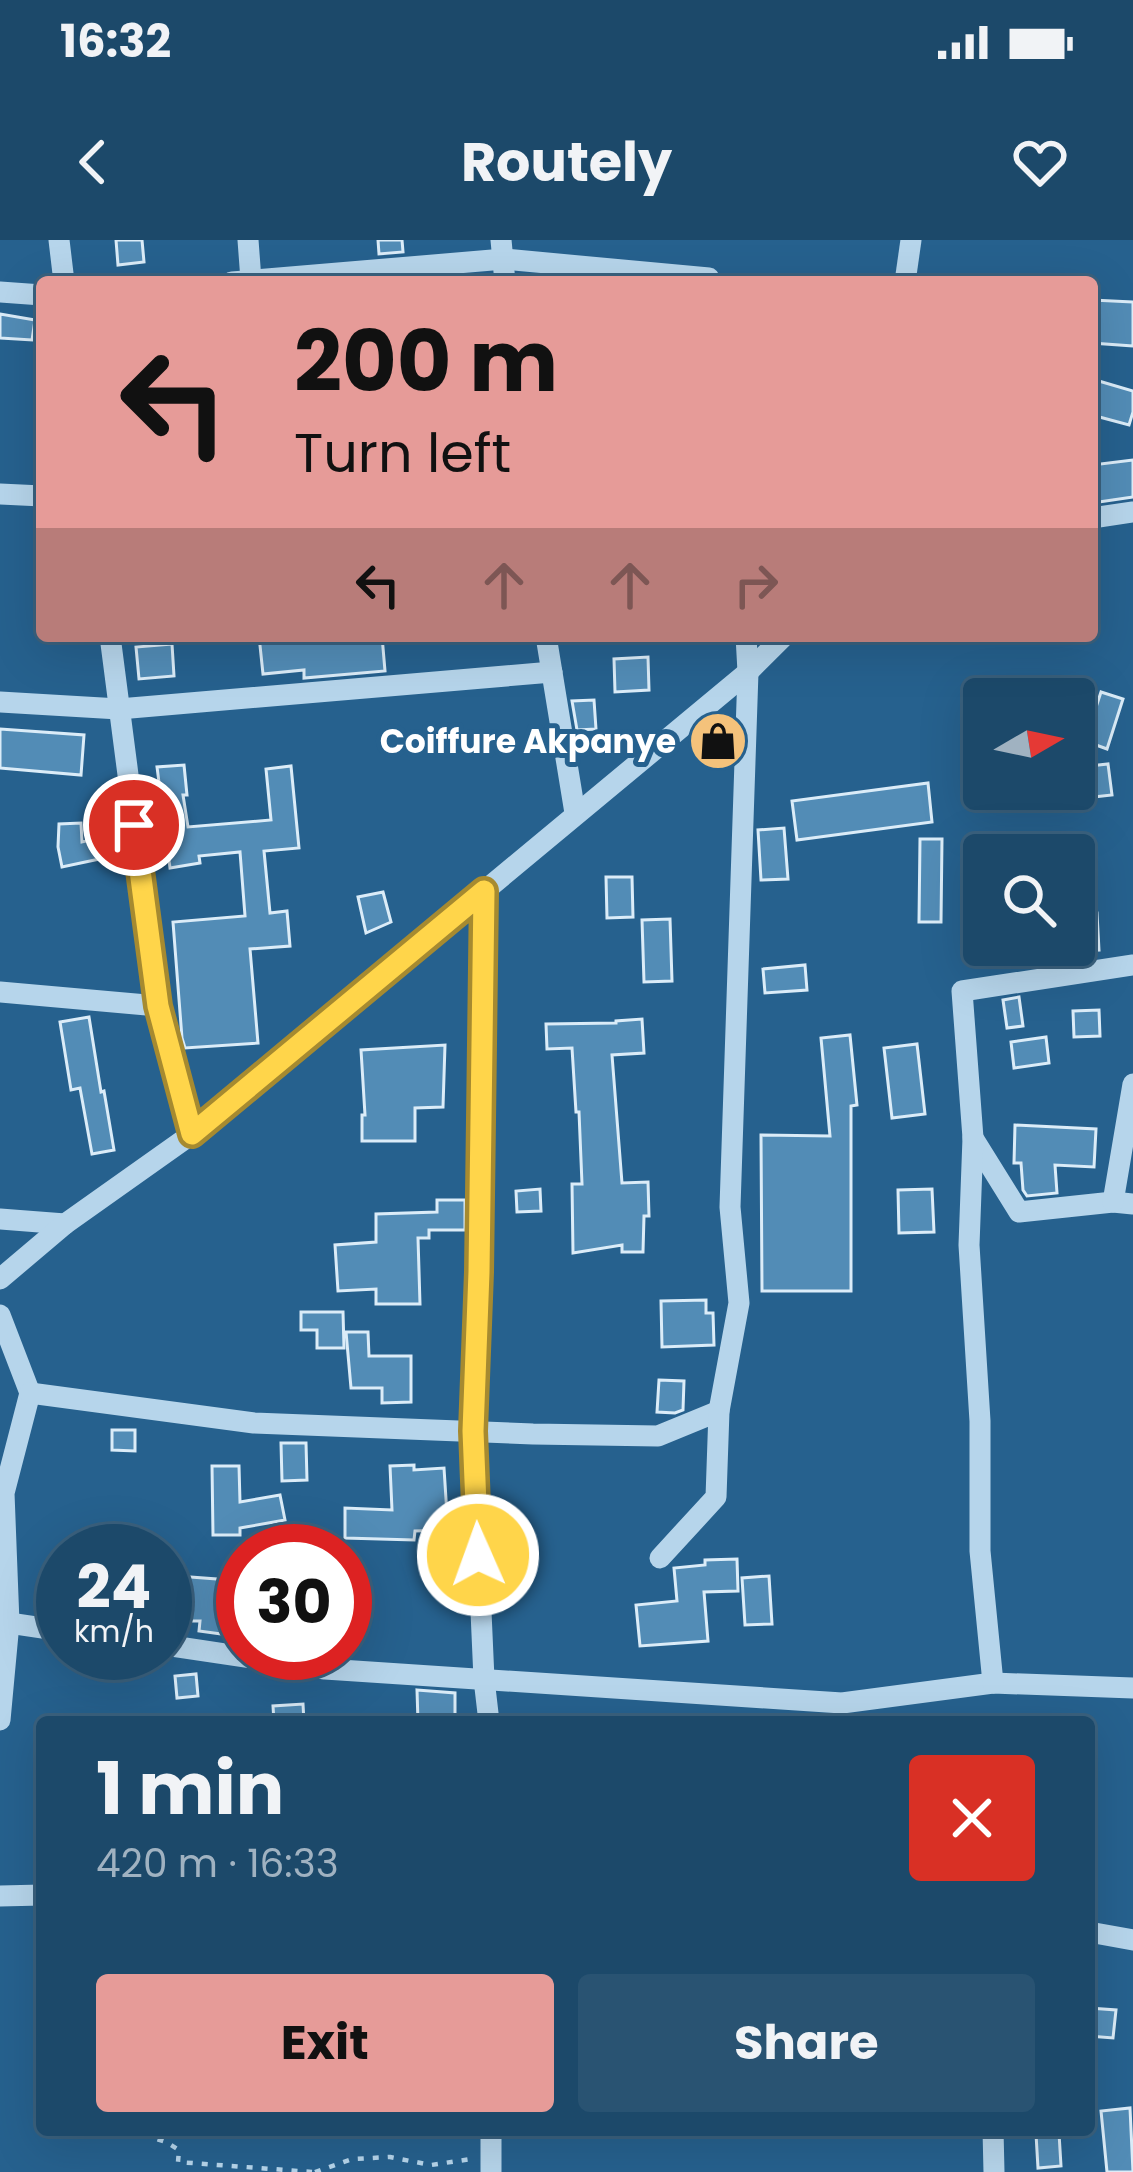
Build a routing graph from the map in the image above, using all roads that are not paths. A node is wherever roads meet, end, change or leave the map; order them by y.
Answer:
1 (59, 240) edge
2 (248, 240) edge
3 (910, 240) edge
4 (503, 260) edge
5 (63, 276) edge
6 (251, 276) edge
7 (301, 276) edge
8 (686, 276) edge
9 (906, 276) edge
10 (0, 292) edge
11 (36, 295) edge
12 (0, 494) edge
13 (36, 496) edge
14 (1133, 512) edge
15 (1098, 517) edge
16 (111, 642) edge
17 (547, 642) edge
18 (746, 642) edge
19 (778, 642) edge
20 (552, 672) junction
21 (748, 672) junction
22 (0, 702) edge
23 (119, 710) junction
24 (575, 813) junction
25 (484, 891) junction
26 (1133, 965) edge
27 (0, 992) edge
28 (158, 1006) junction
29 (1133, 1084) edge
30 (192, 1134) junction
31 (973, 1138) junction
32 (1123, 1203) edge
33 (0, 1219) edge
34 (65, 1224) junction
35 (0, 1279) edge
36 (0, 1315) edge
37 (30, 1394) junction
38 (719, 1411) junction
39 (473, 1431) junction
40 (660, 1558) dead end
41 (9, 1624) junction
42 (36, 1628) edge
43 (192, 1649) edge
44 (484, 1679) junction
45 (993, 1683) junction
46 (1133, 1688) edge
47 (488, 1716) edge
48 (0, 1720) edge
49 (0, 1895) edge
50 (36, 1895) edge
51 (1095, 1933) edge
52 (1133, 1940) edge
53 (993, 2136) edge
54 (491, 2138) edge
55 (491, 2172) edge
56 (994, 2172) edge

1 - 5 street
2 - 6 street
3 - 9 street
4 - 7 street
4 - 8 street
10 - 11 street
12 - 13 street
14 - 15 street
16 - 23 street
17 - 20 street
18 - 21 street
19 - 21 street
20 - 23 street
20 - 24 street
21 - 24 street
21 - 38 street
22 - 23 street
23 - 28 street
24 - 25 street
25 - 30 street
25 - 39 street
26 - 31 street
27 - 28 street
28 - 30 street
29 - 32 street
30 - 34 street
31 - 32 street
31 - 45 street
33 - 34 street
34 - 35 street
36 - 37 street
37 - 39 street
37 - 41 street
38 - 39 street
38 - 40 street
39 - 44 street
41 - 42 street
41 - 48 street
43 - 44 street
44 - 45 street
44 - 47 street
45 - 46 street
49 - 50 street
51 - 52 street
53 - 56 street
54 - 55 street

